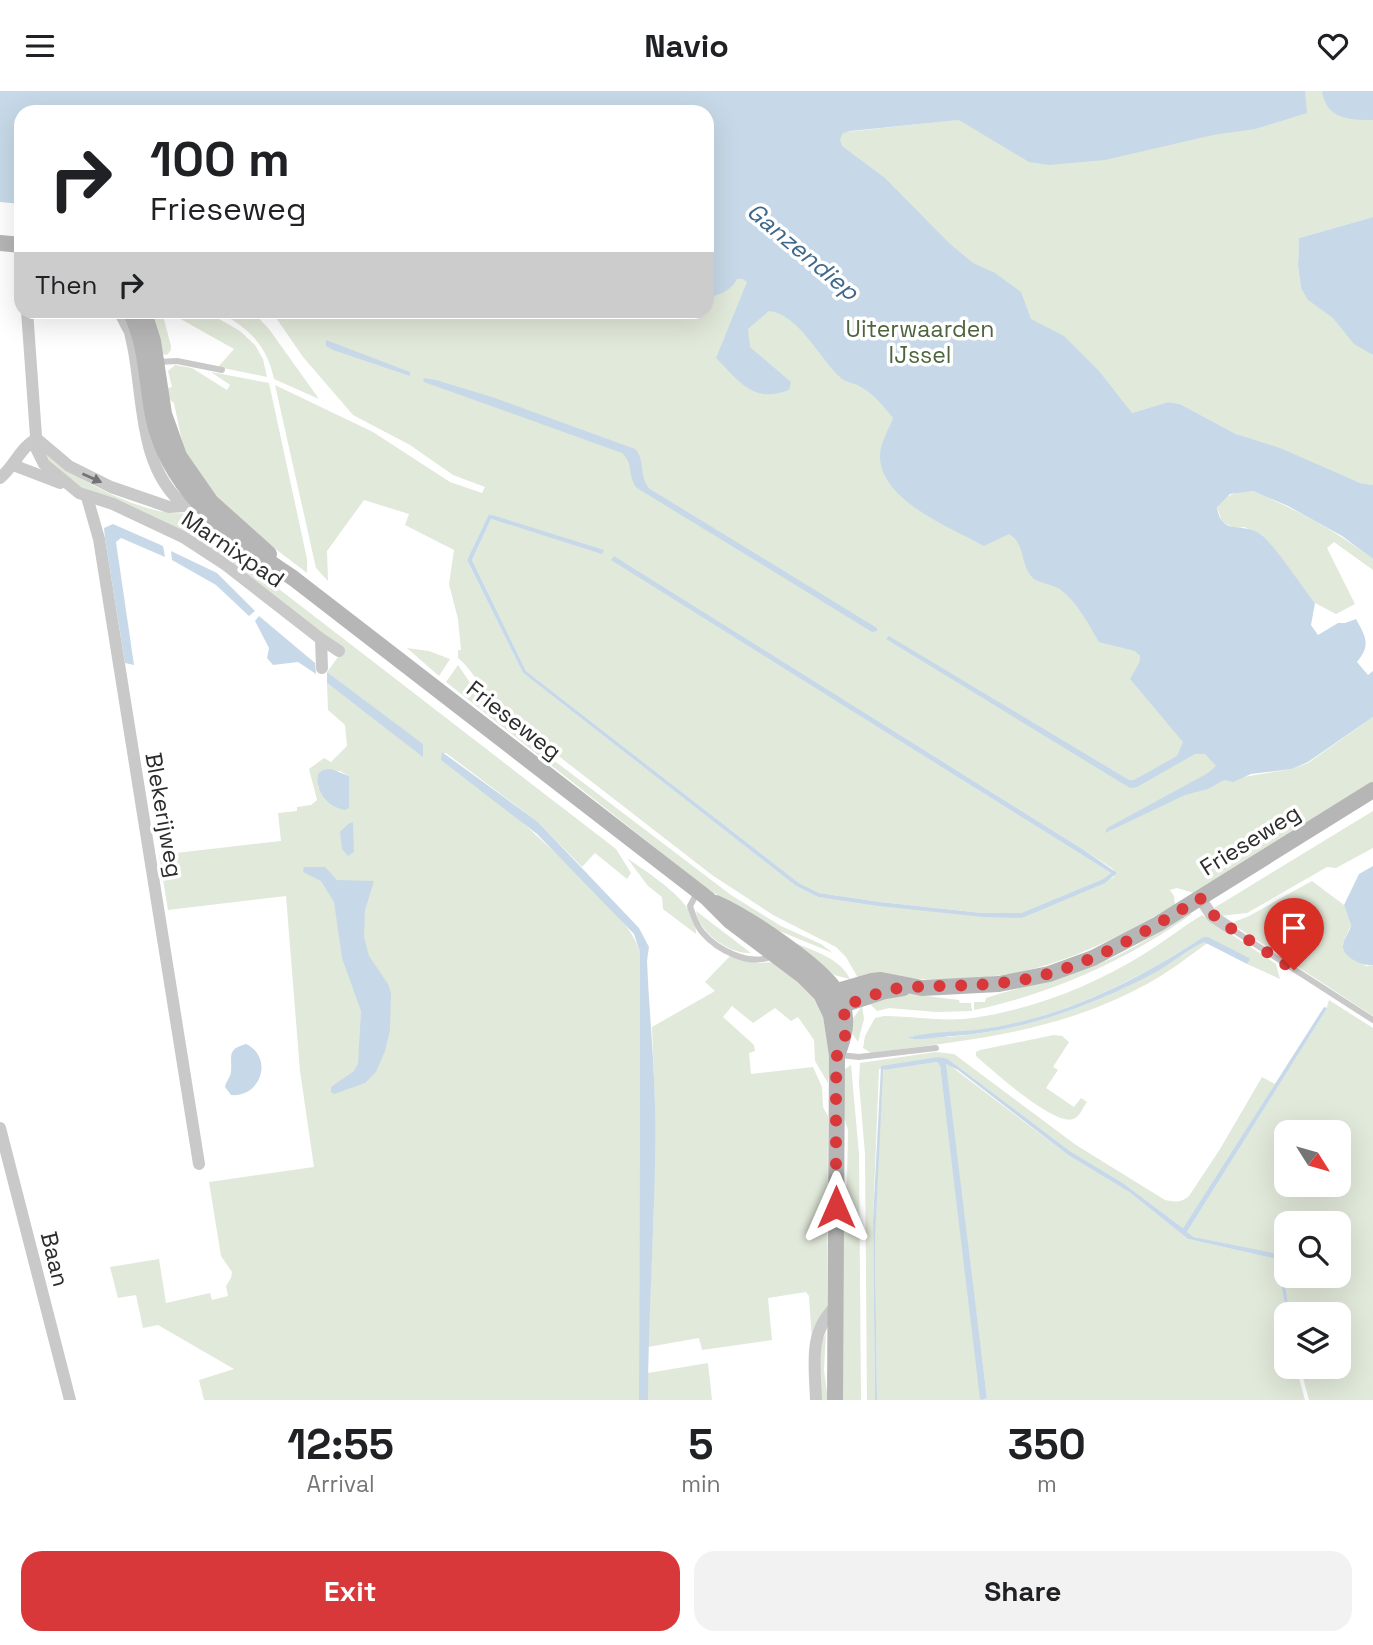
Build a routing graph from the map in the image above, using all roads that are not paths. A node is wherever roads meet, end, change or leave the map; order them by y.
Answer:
1 (28, 319) edge
2 (123, 319) edge
3 (133, 319) edge
4 (145, 319) edge
5 (151, 363) junction
6 (222, 370) dead end
7 (154, 416) junction
8 (37, 439) junction
9 (13, 465) junction
10 (0, 478) edge
11 (67, 486) junction
12 (87, 497) junction
13 (194, 499) junction
14 (321, 639) junction
15 (339, 651) dead end
16 (322, 668) dead end
17 (1373, 790) edge
18 (702, 895) junction
19 (1200, 898) junction
20 (1230, 928) joint
21 (778, 949) junction
22 (835, 999) junction
23 (1373, 1020) edge
24 (936, 1048) dead end
25 (837, 1055) junction
26 (0, 1128) edge
27 (199, 1164) dead end
28 (835, 1307) junction
29 (70, 1400) edge
30 (816, 1400) edge
31 (835, 1400) edge

1 - 8 street
2 - 7 street
3 - 5 main road
4 - 5 main road
5 - 6 lane
5 - 7 main road, Frieseweg
7 - 13 main road, Frieseweg
8 - 9 street
8 - 11 street
8 -> 13 street
9 - 10 street
9 - 11 street
11 - 12 street
12 - 14 street, Marnixpad
12 - 27 street, Blekerijweg
13 - 18 main road, Frieseweg
14 - 15 street
14 - 16 street
17 - 19 main road, Frieseweg
18 - 21 main road, Frieseweg
18 - 21 lane
19 - 20 street
19 - 22 main road, Frieseweg
20 - 23 lane
21 - 22 main road, Frieseweg
22 - 25 main road
24 - 25 lane
25 - 28 main road
26 - 29 street, Baan
28 - 30 street
28 - 31 main road

